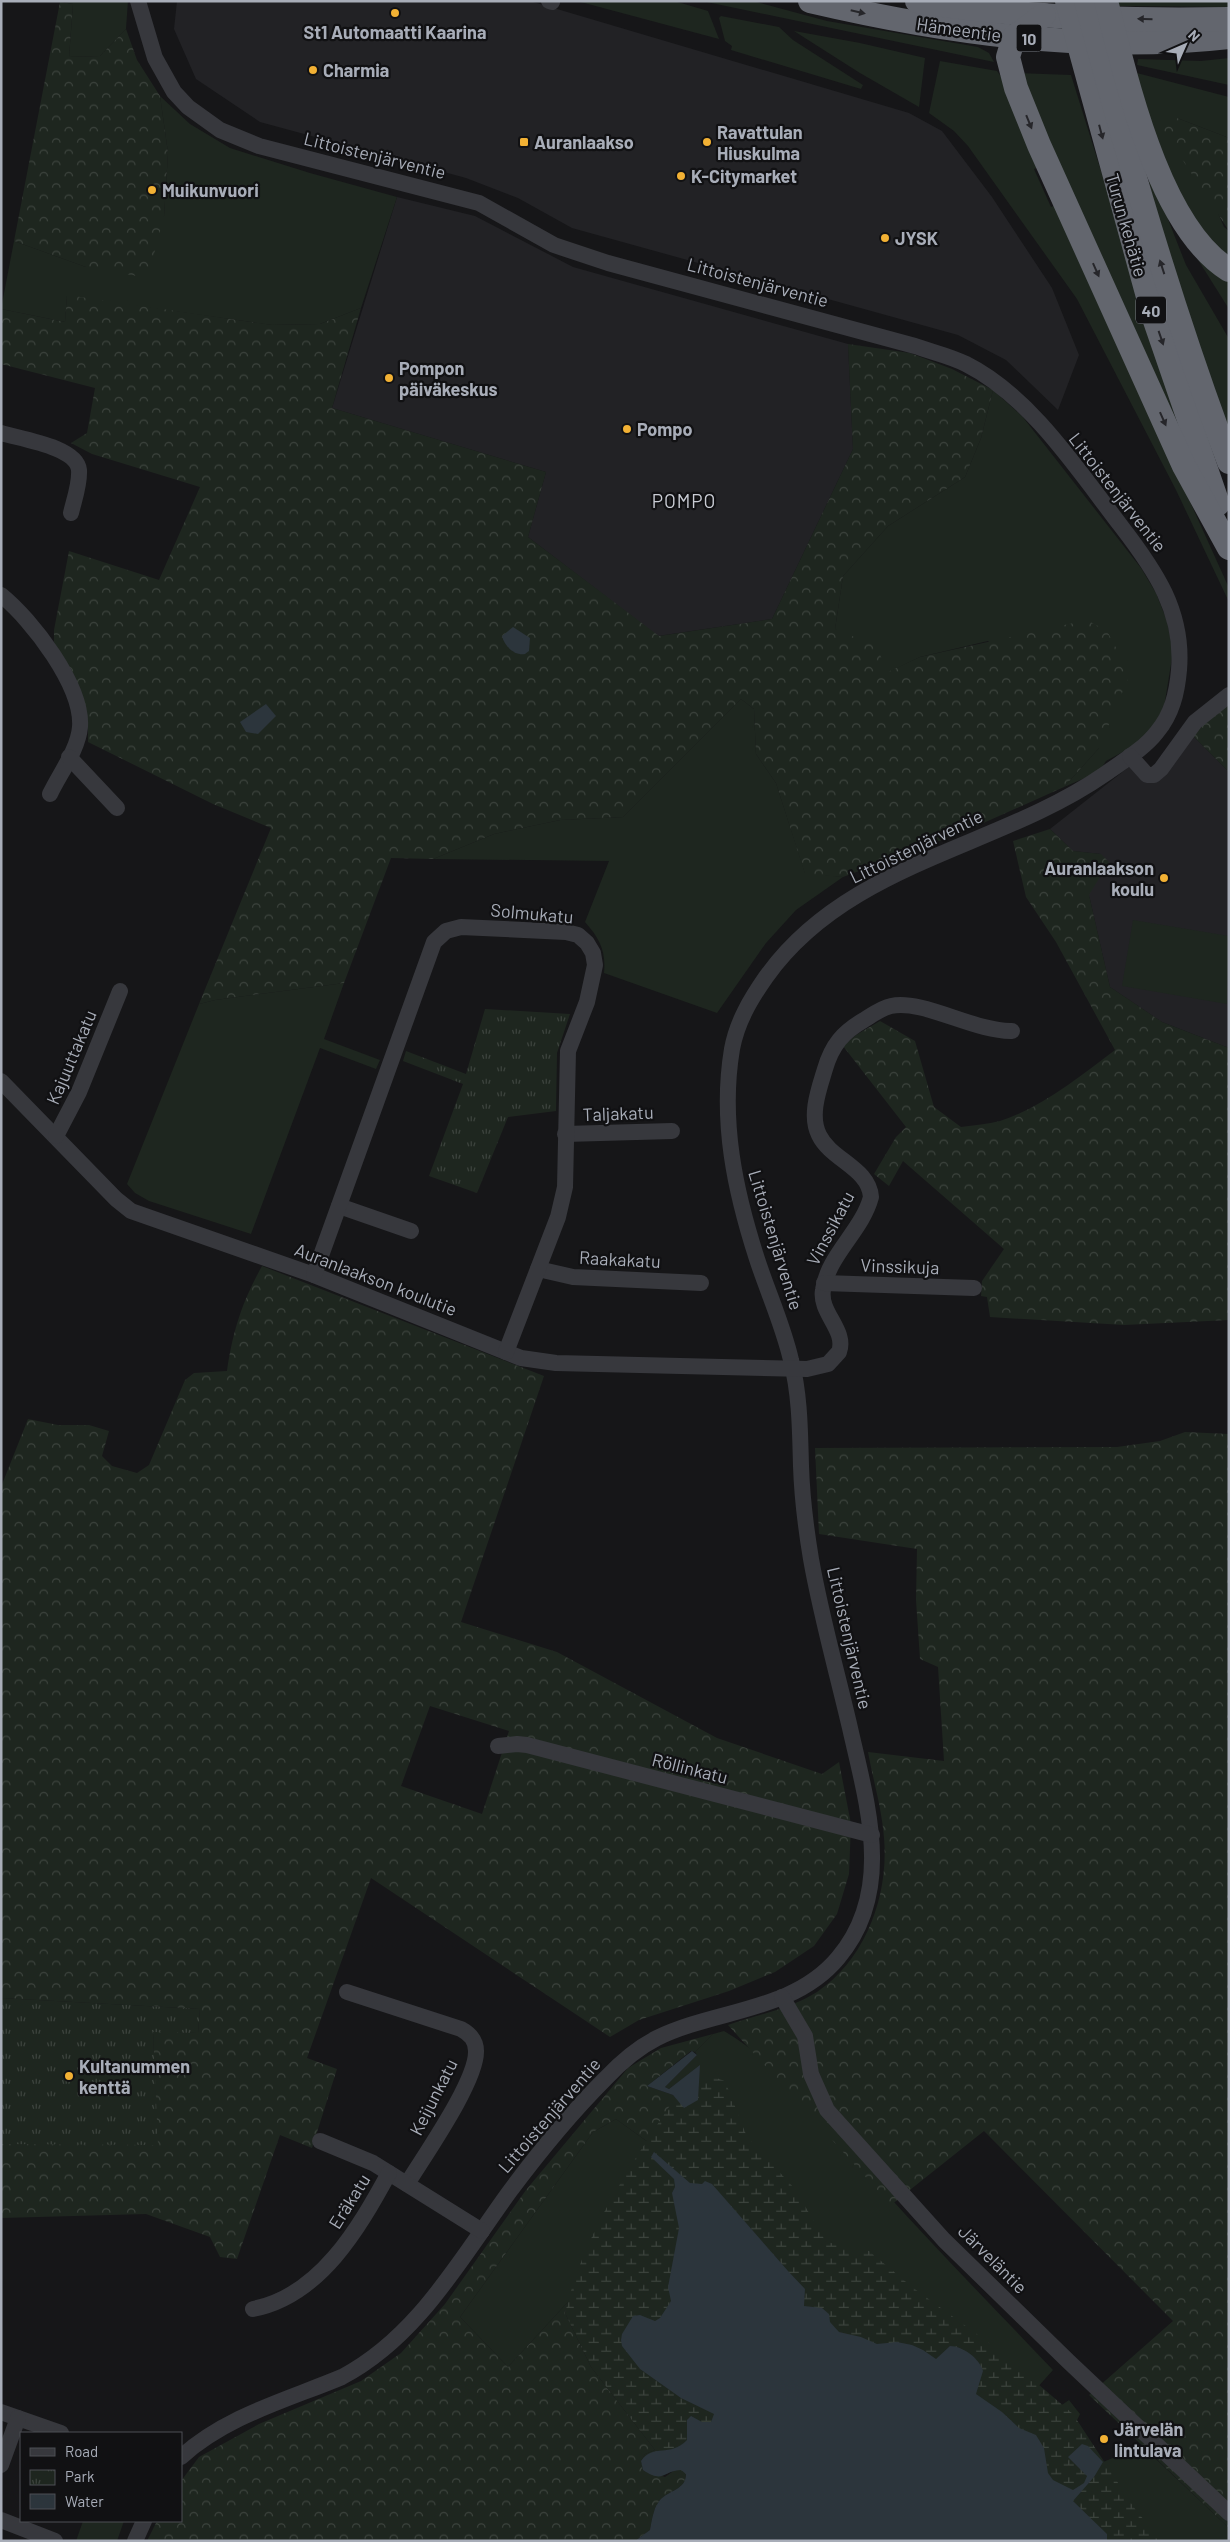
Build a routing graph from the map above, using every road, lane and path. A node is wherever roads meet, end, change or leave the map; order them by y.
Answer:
1 (138, 1) edge
2 (147, 1) edge
3 (810, 1) edge
4 (917, 1) edge
5 (1067, 1) edge
6 (1086, 1) edge
7 (1106, 1) edge
8 (1044, 15) junction
9 (1229, 19) edge
10 (146, 24) junction
11 (1229, 37) edge
12 (1011, 57) junction
13 (1108, 85) junction
14 (1229, 270) edge
15 (1, 433) edge
16 (1229, 462) edge
17 (71, 513) dead end
18 (1229, 531) edge
19 (1229, 548) edge
20 (1, 595) edge
21 (1229, 695) edge
22 (1130, 756) junction
23 (69, 757) junction
24 (50, 794) dead end
25 (117, 808) dead end
26 (120, 991) dead end
27 (1012, 1031) dead end
28 (1, 1081) edge
29 (672, 1131) dead end
30 (565, 1134) junction
31 (56, 1136) junction
32 (339, 1206) junction
33 (411, 1231) dead end
34 (538, 1269) junction
35 (314, 1275) junction
36 (701, 1283) dead end
37 (824, 1283) junction
38 (974, 1288) dead end
39 (506, 1352) junction
40 (794, 1370) junction
41 (498, 1746) dead end
42 (872, 1835) junction
43 (346, 1992) dead end
44 (782, 1997) junction
45 (320, 2140) dead end
46 (389, 2173) junction
47 (407, 2184) junction
48 (482, 2231) junction
49 (253, 2309) dead end
50 (1, 2412) edge
51 (18, 2418) junction
52 (58, 2432) edge
53 (182, 2456) edge
54 (1, 2465) edge
55 (1229, 2513) edge
56 (1, 2520) edge
57 (144, 2522) edge
58 (55, 2541) edge
59 (135, 2541) edge

1 - 10 street, Littoistenjärventie
2 - 10 street, Littoistenjärventie
3 -> 12 highway, Hämeentie / 10
4 - 8 highway, Hämeentie / 10
5 - 13 highway, Turun kehätie / 40
6 - 13 highway, Turun kehätie / 40
7 - 13 highway
9 -> 8 highway, Hämeentie / 10
8 - 12 highway
10 - 22 street, Littoistenjärventie
11 - 12 highway, Hämeentie / 10
12 -> 19 highway
13 - 14 highway
16 -> 13 highway, Turun kehätie / 40
13 -> 18 highway, Turun kehätie / 40
15 - 17 street
20 - 23 street
21 - 22 street
22 - 40 street, Littoistenjärventie
23 - 24 street
23 - 25 street
26 - 31 street, Kajuuttakatu
27 - 37 street, Vinssikatu
28 - 31 street, Auranlaakson koulutie
29 - 30 street, Taljakatu
30 - 32 street, Solmukatu
30 - 34 street, Solmukatu
31 - 35 street, Auranlaakson koulutie
32 - 33 street
32 - 35 street, Solmukatu
34 - 36 street, Raakakatu
34 - 39 street, Solmukatu
35 - 39 street, Auranlaakson koulutie
37 - 38 street, Vinssikuja
37 - 40 street, Vinssikatu
39 - 40 street, Auranlaakson koulutie
40 - 42 street, Littoistenjärventie
41 - 42 street, Röllinkatu
42 - 44 street, Littoistenjärventie
43 - 47 street, Keijunkatu
44 - 48 street, Littoistenjärventie
44 - 55 street, Järveläntie
45 - 46 street
46 - 47 street, Eräkatu
46 - 49 street, Eräkatu
47 - 48 street, Eräkatu
48 - 53 street, Littoistenjärventie
50 - 51 street
51 - 52 street
51 - 54 street
56 - 58 street
57 - 59 street

